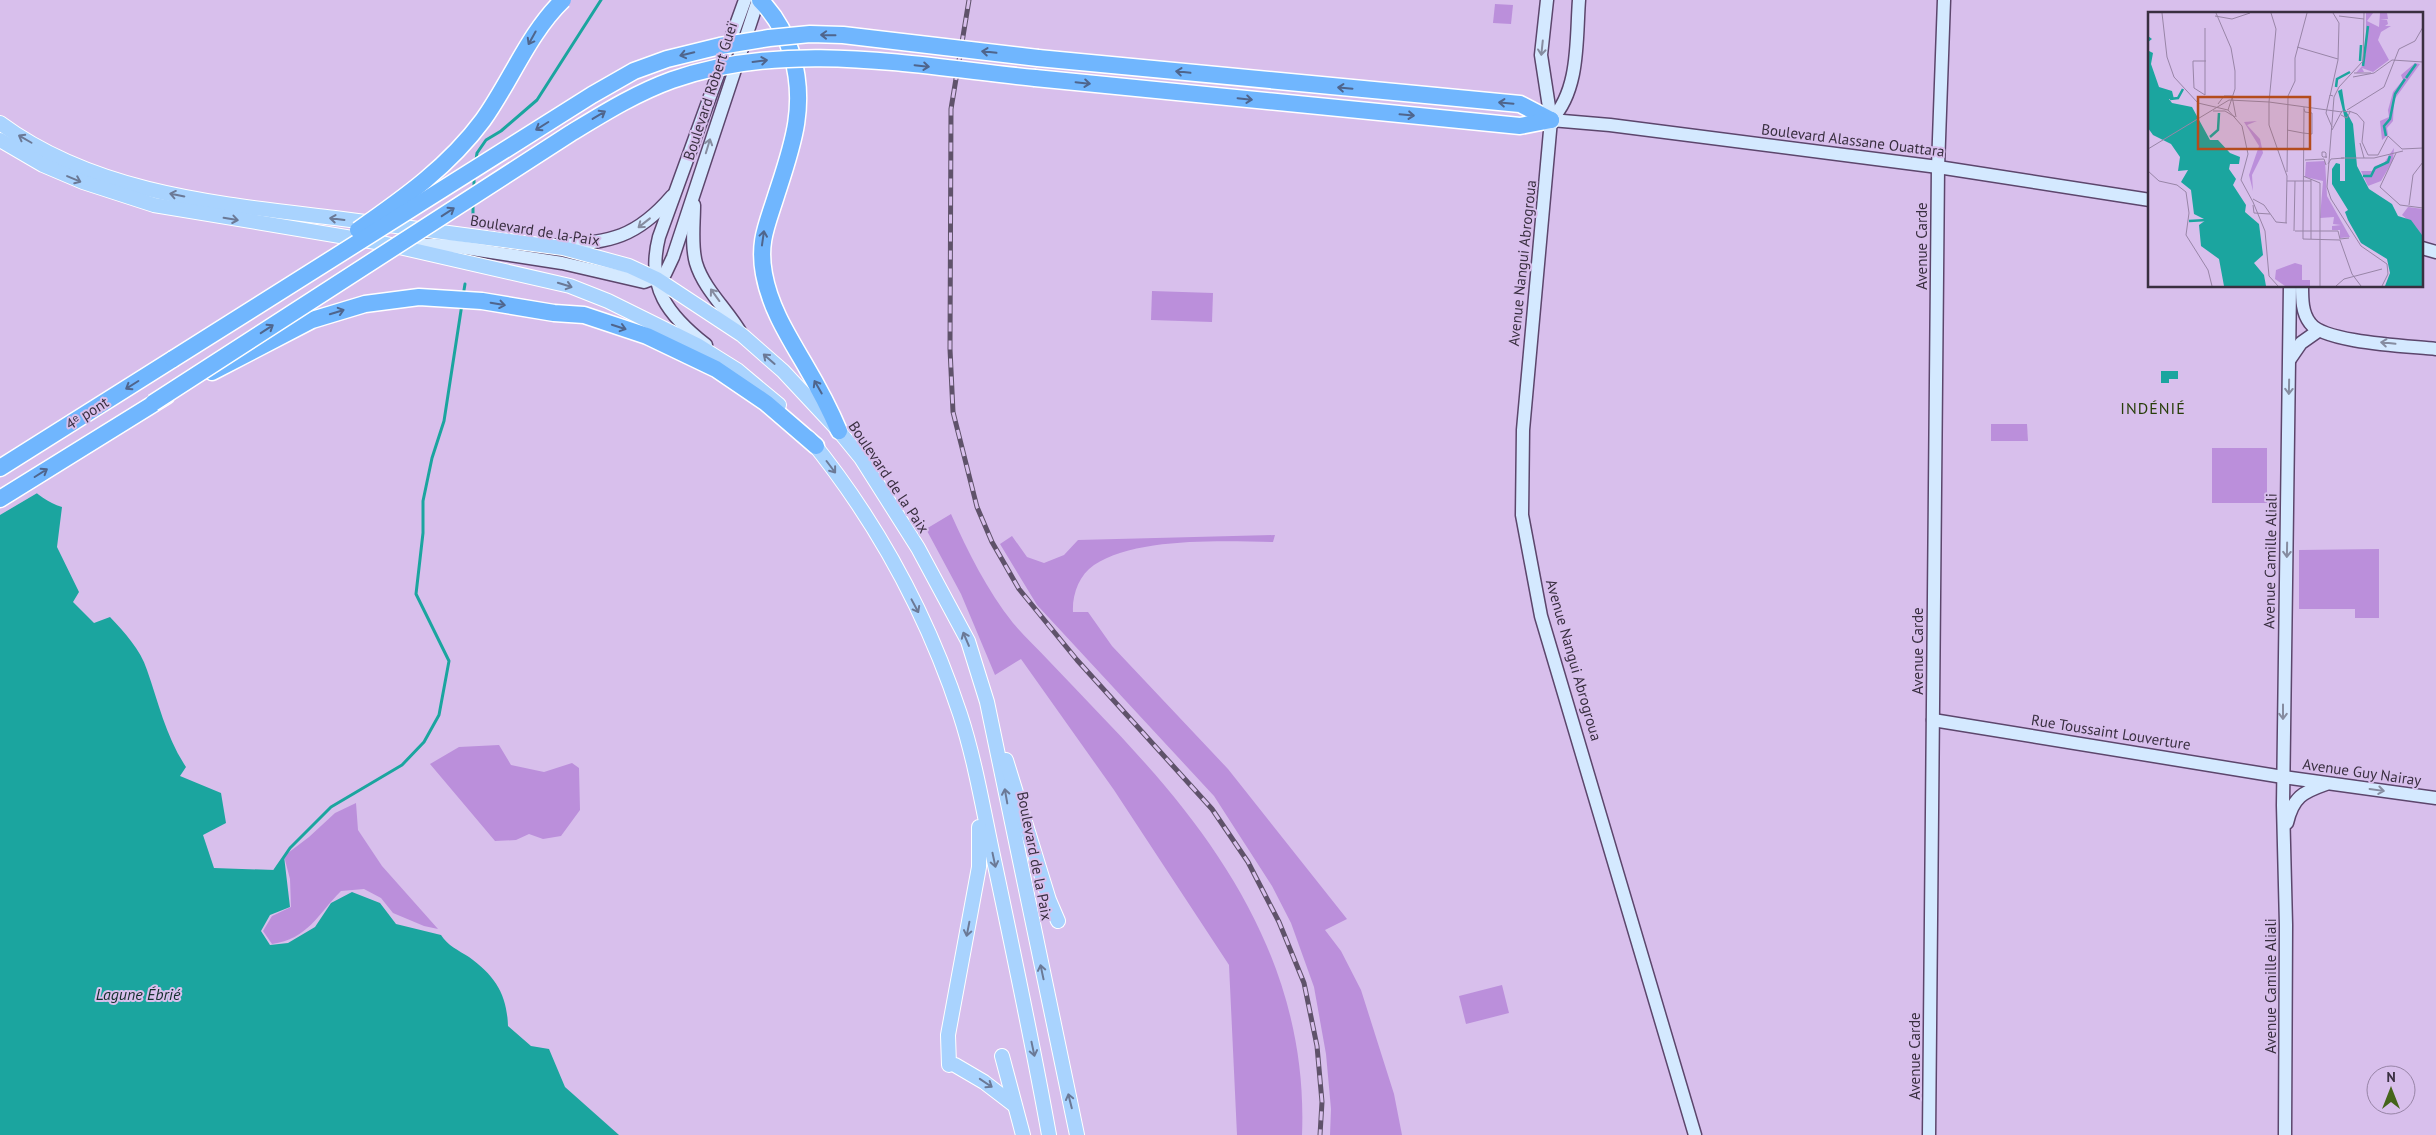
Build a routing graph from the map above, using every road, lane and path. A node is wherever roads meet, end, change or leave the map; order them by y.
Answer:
1 (563, 0) edge
2 (745, 0) edge
3 (759, 0) edge
4 (1547, 0) edge
5 (1579, 0) edge
6 (1944, 0) edge
7 (1551, 120) junction
8 (0, 123) edge
9 (0, 140) edge
10 (1938, 167) junction
11 (678, 188) junction
12 (694, 192) junction
13 (2148, 200) edge
14 (382, 242) junction
15 (542, 246) junction
16 (656, 279) junction
17 (2290, 288) edge
18 (2302, 288) edge
19 (2318, 331) junction
20 (742, 336) junction
21 (2436, 349) edge
22 (173, 359) junction
23 (2290, 360) junction
24 (736, 370) junction
25 (152, 403) junction
26 (839, 431) junction
27 (816, 446) junction
28 (0, 468) edge
29 (0, 499) edge
30 (1933, 720) junction
31 (994, 730) junction
32 (976, 776) junction
33 (2283, 777) junction
34 (2329, 783) junction
35 (2436, 798) edge
36 (2284, 837) junction
37 (1058, 921) dead end
38 (1002, 1056) dead end
39 (1014, 1105) junction
40 (1023, 1135) edge
41 (1049, 1135) edge
42 (1077, 1135) edge
43 (1695, 1135) edge
44 (1930, 1135) edge
45 (2286, 1135) edge

1 -> 22 highway, bridge
2 - 11 main road, Boulevard Robert Gueï
12 -> 3 main road, Boulevard Robert Gueï
26 -> 3 highway, bridge
4 -> 7 main road, Avenue Nangui Abrogroua
5 - 7 main road, Avenue Nangui Abrogroua
6 - 10 main road, Avenue Carde
7 - 10 main road, Boulevard Alassane Ouattara
7 -> 22 highway, bridge
25 -> 7 highway, bridge
7 - 43 main road, Avenue Nangui Abrogroua
15 -> 8 main road, Boulevard de la Paix
9 -> 14 main road, Boulevard de la Paix
10 - 13 main road, Boulevard Alassane Ouattara
10 - 30 main road, Avenue Carde
11 -> 15 main road, Boulevard Robert Gueï
11 - 16 main road, Boulevard Robert Gueï
12 - 16 main road, Boulevard Robert Gueï
20 -> 12 main road, Boulevard Robert Gueï
14 - 16 main road, Boulevard de la Paix
14 -> 24 main road, Boulevard de la Paix
15 - 16 main road, Boulevard de la Paix
16 - 20 main road, Boulevard de la Paix
16 - 24 main road, Boulevard de la Paix
17 - 23 main road, Avenue Camille Aliali
18 - 19 main road
21 -> 19 main road
19 - 23 main road
26 -> 20 main road, Boulevard de la Paix
22 -> 28 highway, 4ᵉ pont
23 -> 33 main road, Avenue Camille Aliali
24 - 27 main road, Boulevard de la Paix
25 -> 27 highway, bridge
29 -> 25 highway, 4ᵉ pont
31 -> 26 main road, Boulevard de la Paix
27 -> 32 main road, Boulevard de la Paix
30 - 33 main road, Rue Toussaint Louverture
30 - 44 main road, Avenue Carde
31 - 37 main road
42 -> 31 main road, Boulevard de la Paix
32 -> 39 main road
32 -> 41 main road, Boulevard de la Paix
33 - 34 main road, Avenue Guy Nairay
33 - 36 main road, Avenue Camille Aliali
34 -> 35 main road, Avenue Guy Nairay
34 - 36 main road, Avenue Camille Aliali
36 - 45 main road, Avenue Camille Aliali
38 - 39 main road
39 - 40 main road

